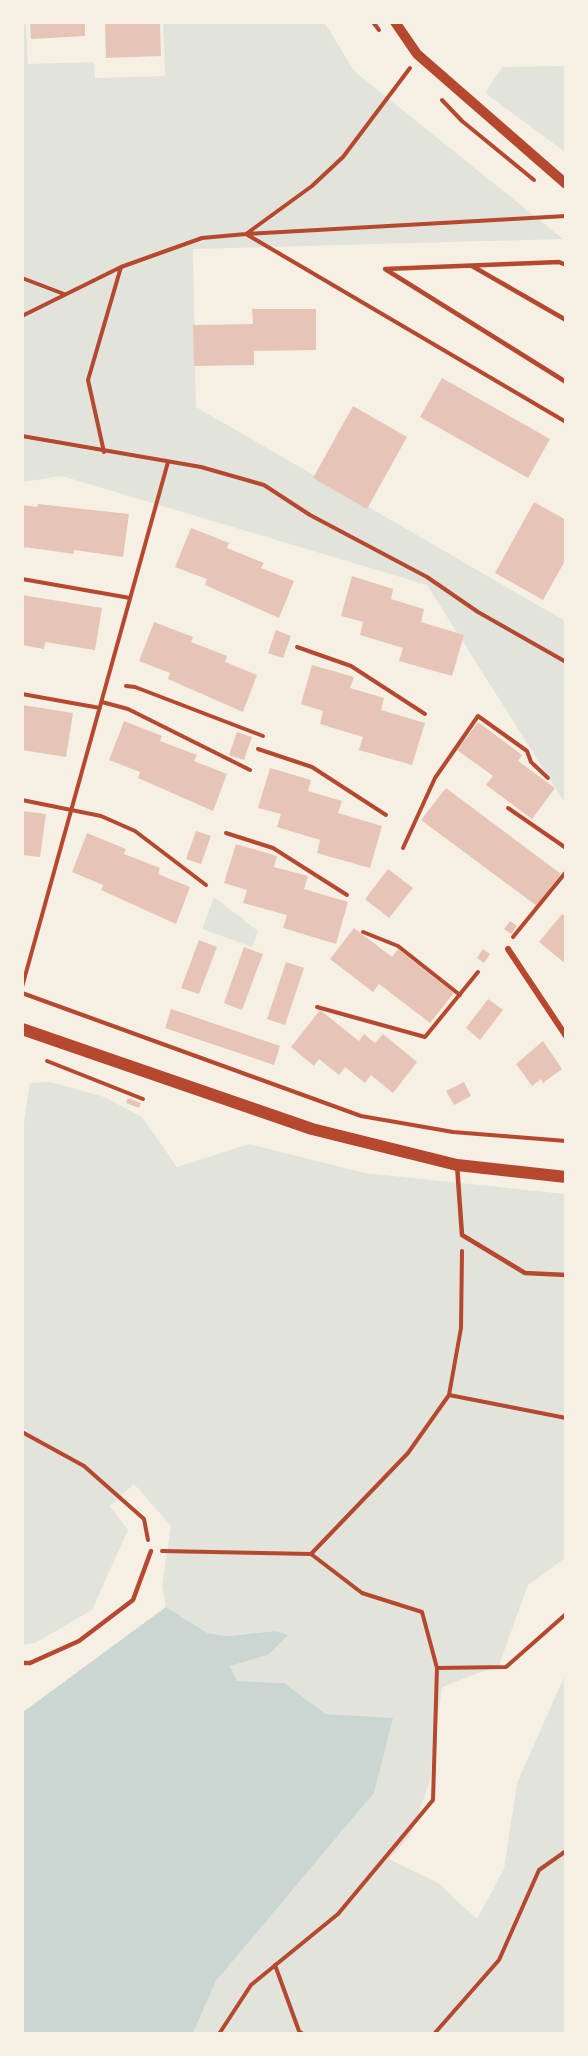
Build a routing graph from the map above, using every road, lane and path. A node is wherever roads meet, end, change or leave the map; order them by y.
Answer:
1 (395, 22) edge
2 (410, 67) dead end
3 (548, 168) junction
4 (566, 178) edge
5 (566, 184) edge
6 (566, 216) edge
7 (246, 234) junction
8 (566, 265) edge
9 (470, 266) junction
10 (121, 267) junction
11 (22, 278) edge
12 (64, 294) junction
13 (22, 316) edge
14 (566, 320) edge
15 (566, 382) edge
16 (566, 422) edge
17 (22, 436) edge
18 (104, 452) junction
19 (168, 462) junction
20 (22, 579) edge
21 (130, 598) junction
22 (297, 647) dead end
23 (566, 662) edge
24 (126, 686) dead end
25 (22, 694) edge
26 (102, 702) junction
27 (100, 708) junction
28 (425, 714) dead end
29 (263, 736) dead end
30 (258, 749) dead end
31 (250, 770) dead end
32 (548, 778) dead end
33 (22, 800) edge
34 (72, 808) junction
35 (508, 808) dead end
36 (386, 815) dead end
37 (226, 832) dead end
38 (403, 848) dead end
39 (566, 848) edge
40 (566, 872) edge
41 (206, 885) dead end
42 (347, 896) dead end
43 (363, 932) dead end
44 (512, 939) dead end
45 (508, 949) dead end
46 (478, 972) dead end
47 (22, 987) edge
48 (22, 993) edge
49 (460, 995) junction
50 (317, 1007) dead end
51 (22, 1029) edge
52 (566, 1036) edge
53 (47, 1061) dead end
54 (143, 1099) dead end
55 (566, 1141) edge
56 (457, 1165) junction
57 (566, 1177) edge
58 (462, 1235) junction
59 (566, 1275) edge
60 (449, 1395) junction
61 (566, 1418) edge
62 (22, 1432) edge
63 (151, 1551) junction
64 (311, 1554) junction
65 (566, 1614) edge
66 (22, 1663) edge
67 (437, 1668) junction
68 (566, 1851) edge
69 (275, 1965) junction
70 (219, 2034) edge
71 (303, 2034) edge
72 (434, 2034) edge

1 - 3 street
2 - 7 path
3 - 4 street
3 - 5 street
6 - 7 path
7 - 10 path
7 - 16 path
8 - 9 lane
9 - 14 lane
9 - 15 lane
10 - 12 path
10 - 18 path
11 - 12 path
12 - 13 path
17 - 18 path
18 - 19 path
19 - 21 path
19 - 23 path
20 - 21 path
21 - 26 path
22 - 28 path
24 - 29 path
25 - 27 path
26 - 27 path
26 - 31 path
27 - 34 path
30 - 36 path
32 - 38 path
33 - 34 path
34 - 41 path
34 - 47 path
35 - 39 path
37 - 42 path
40 - 44 path
43 - 49 path
45 - 52 street
46 - 49 path
48 - 55 path
49 - 50 path
51 - 56 main road
53 - 54 path
56 - 57 main road
56 - 58 lane
58 - 59 lane
58 - 60 path
60 - 61 path
60 - 64 path
62 - 63 path
63 - 64 path
63 - 66 lane
64 - 67 path
65 - 67 path
67 - 69 path
68 - 72 path
69 - 70 path
69 - 71 path

